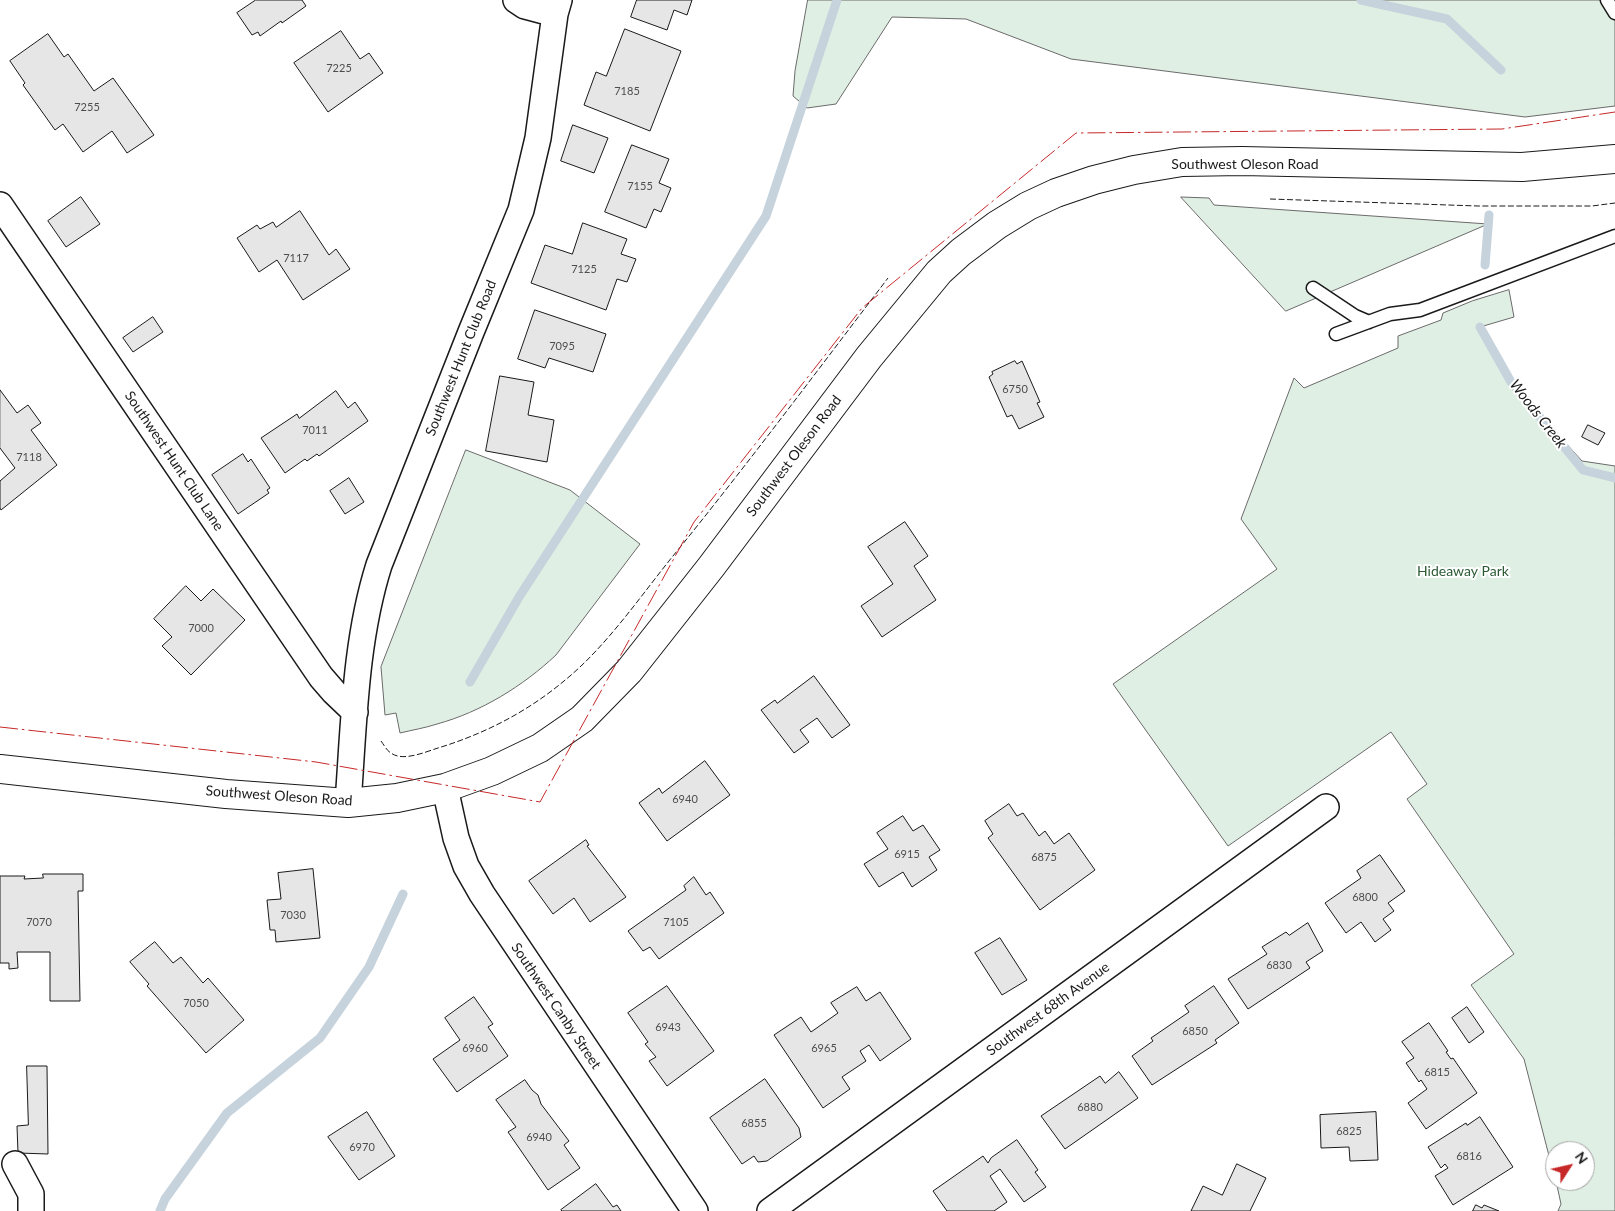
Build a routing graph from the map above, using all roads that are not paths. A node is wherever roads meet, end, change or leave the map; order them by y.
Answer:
1 (516, 0) edge
2 (1607, 0) edge
3 (557, 7) edge
4 (1615, 13) edge
5 (1615, 159) edge
6 (0, 205) edge
7 (1615, 236) edge
8 (1314, 288) dead end
9 (1369, 322) junction
10 (1336, 334) dead end
11 (355, 712) junction
12 (0, 769) edge
13 (445, 788) junction
14 (348, 802) junction
15 (1326, 807) dead end
16 (15, 1164) dead end
17 (31, 1211) edge
18 (695, 1211) edge
19 (770, 1211) edge

1 - 3 street
2 - 4 lane
3 - 11 street, Southwest Hunt Club Road
5 - 13 main road, Southwest Oleson Road
6 - 11 street, Southwest Hunt Club Lane
7 - 9 lane
8 - 9 lane
9 - 10 lane
11 - 14 street
12 - 14 main road, Southwest Oleson Road
13 - 14 main road, Southwest Oleson Road
13 - 18 street, Southwest Canby Street
15 - 19 street, Southwest 68th Avenue
16 - 17 street

